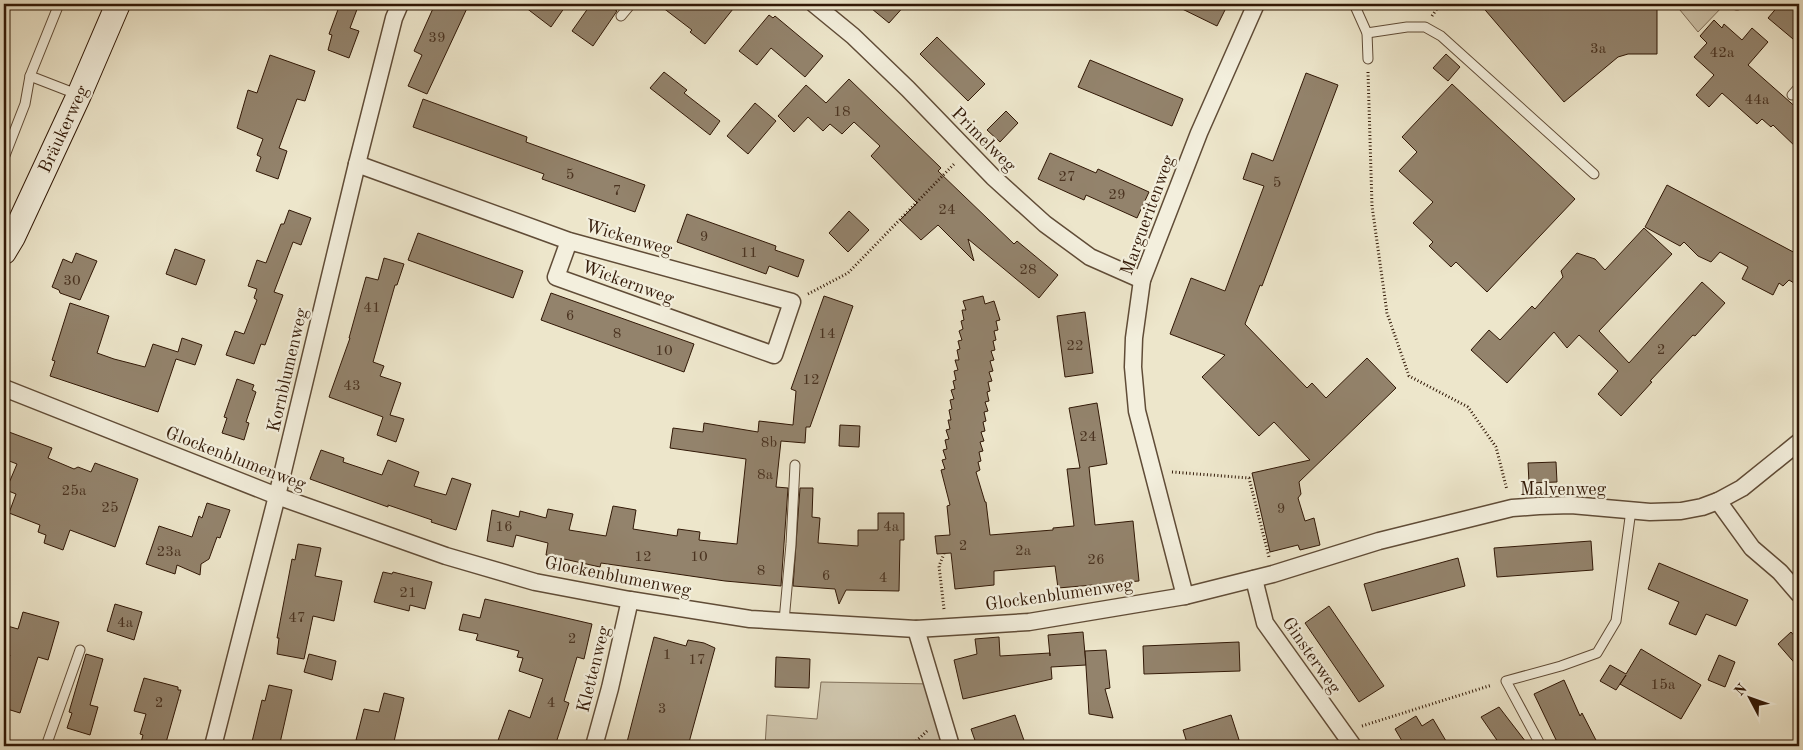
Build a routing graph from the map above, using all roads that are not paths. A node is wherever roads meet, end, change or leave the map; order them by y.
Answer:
1 (58, 4) edge
2 (118, 4) edge
3 (400, 4) edge
4 (631, 4) edge
5 (814, 4) edge
6 (1256, 4) edge
7 (1354, 4) edge
8 (621, 16) dead end
9 (1367, 33) junction
10 (1368, 59) road end
11 (30, 76) junction
12 (1799, 87) edge
13 (79, 95) junction
14 (1792, 95) dead end
15 (4, 158) edge
16 (356, 164) junction
17 (1594, 174) dead end
18 (569, 240) junction
19 (4, 252) edge
20 (1142, 280) junction
21 (724, 337) joint
22 (4, 388) edge
23 (1799, 442) edge
24 (795, 465) dead end
25 (277, 496) junction
26 (1718, 501) junction
27 (1631, 510) junction
28 (1254, 579) junction
29 (1799, 594) edge
30 (1185, 596) junction
31 (630, 600) junction
32 (784, 621) junction
33 (916, 629) junction
34 (80, 650) dead end
35 (46, 746) edge
36 (213, 746) edge
37 (594, 746) edge
38 (951, 746) edge
39 (1352, 746) edge
40 (1541, 746) edge

1 - 11 lane
2 - 13 main road, Bräukerweg
3 - 16 street, Kornblumenweg
4 - 8 lane
5 - 20 street, Primelweg
6 - 20 street, Margueritenweg
7 - 9 lane
9 - 10 lane
9 - 17 lane
11 - 13 lane
11 - 15 lane
12 - 14 lane
13 - 19 main road, Bräukerweg
16 - 18 street, Wickenweg
16 - 25 street, Kornblumenweg
18 - 21 street, Wickernweg
18 - 21 street, Wickenweg
20 - 30 street, Margueritenweg
22 - 25 street, Glockenblumenweg
23 - 26 street, Malvenweg
24 - 32 lane
25 - 31 street, Glockenblumenweg
25 - 36 street, Kornblumenweg
26 - 27 street, Malvenweg
26 - 29 street
27 - 28 street, Malvenweg
27 - 40 lane
28 - 30 street, Glockenblumenweg
28 - 39 street, Ginsterweg
30 - 33 street, Glockenblumenweg
31 - 32 street, Glockenblumenweg
31 - 37 street, Klettenweg
32 - 33 street, Glockenblumenweg
33 - 38 street
34 - 35 lane

